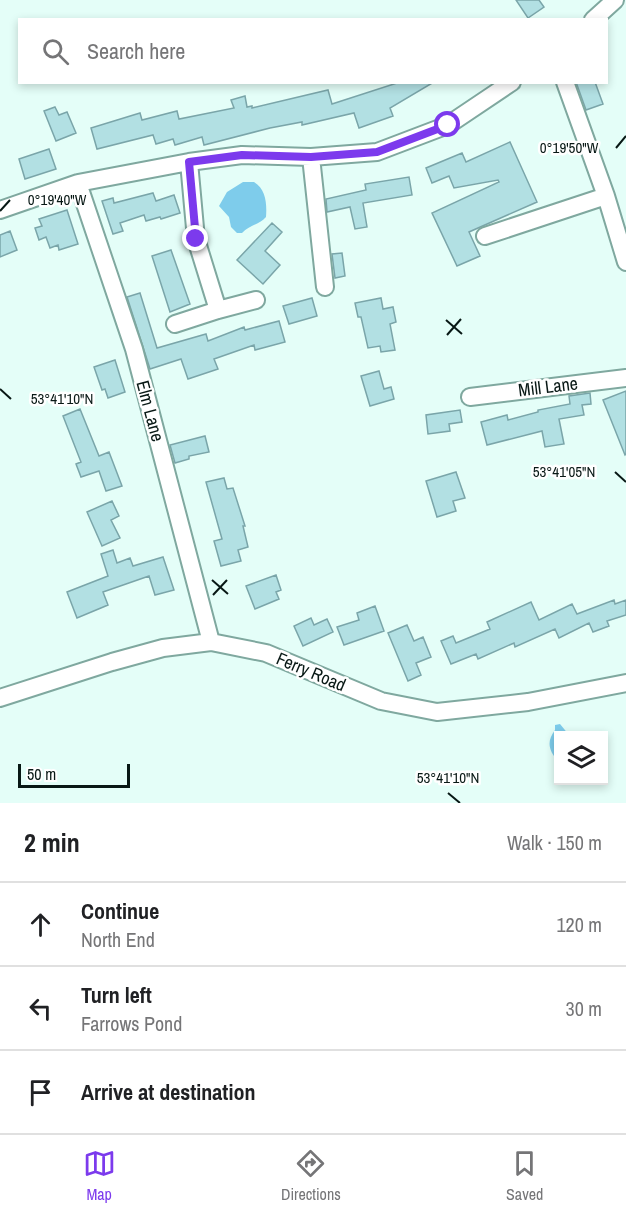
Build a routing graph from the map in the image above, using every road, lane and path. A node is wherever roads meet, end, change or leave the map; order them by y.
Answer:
1 (613, 1) edge
2 (595, 18) edge
3 (509, 84) edge
4 (566, 84) edge
5 (311, 157) junction
6 (189, 162) junction
7 (78, 183) junction
8 (606, 196) junction
9 (0, 210) edge
10 (485, 236) dead end
11 (626, 262) edge
12 (325, 287) dead end
13 (256, 300) dead end
14 (218, 310) junction
15 (175, 324) dead end
16 (626, 378) edge
17 (470, 397) dead end
18 (211, 642) junction
19 (626, 683) edge
20 (0, 698) edge

1 - 2 street
3 - 5 street
4 - 8 street
5 - 6 street
5 - 12 street
6 - 7 street
6 - 14 street
7 - 9 street
7 - 18 street, Elm Lane
8 - 10 street
8 - 11 street
13 - 14 street
14 - 15 street
16 - 17 street, Mill Lane
18 - 19 street, Ferry Road
18 - 20 street, Ferry Road

